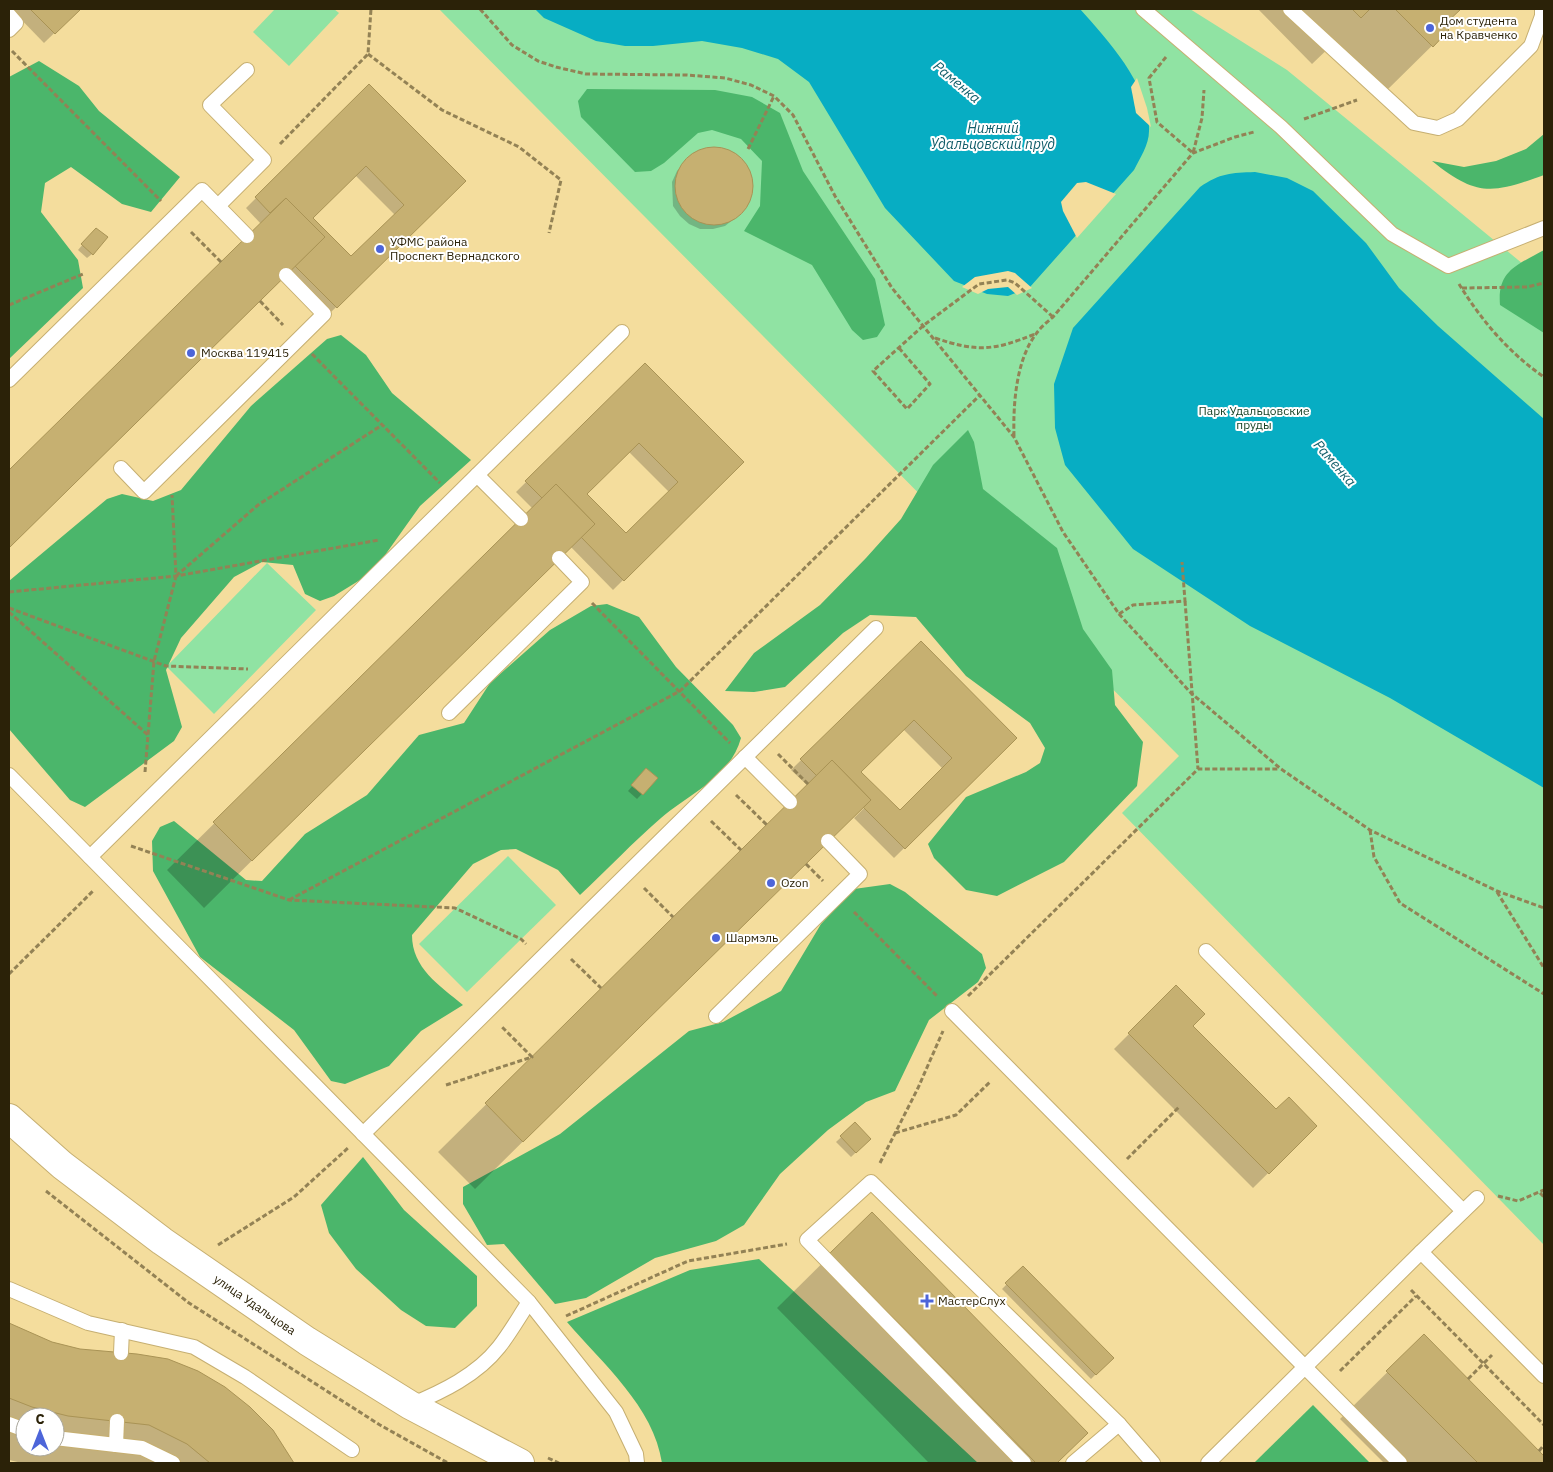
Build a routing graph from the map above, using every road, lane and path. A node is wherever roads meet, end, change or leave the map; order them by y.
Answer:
1 (372, 9) edge
2 (480, 9) edge
3 (1144, 9) edge
4 (1290, 9) edge
5 (1542, 9) edge
6 (9, 15) edge
7 (9, 30) edge
8 (1179, 40) junction
9 (9, 48) edge
10 (368, 54) junction
11 (1197, 55) junction
12 (246, 70) dead end
13 (774, 96) junction
14 (1359, 99) dead end
15 (1302, 120) dead end
16 (1281, 127) junction
17 (748, 149) dead end
18 (1193, 153) junction
19 (264, 160) junction
20 (218, 206) junction
21 (176, 216) junction
22 (1544, 228) edge
23 (549, 233) dead end
24 (247, 236) dead end
25 (220, 262) dead end
26 (1448, 266) junction
27 (88, 272) dead end
28 (286, 275) dead end
29 (1544, 283) edge
30 (1461, 288) junction
31 (260, 301) dead end
32 (9, 305) edge
33 (1053, 317) junction
34 (924, 326) junction
35 (622, 332) dead end
36 (1035, 334) junction
37 (934, 337) junction
38 (298, 340) junction
39 (899, 348) junction
40 (1544, 377) edge
41 (9, 380) edge
42 (979, 396) junction
43 (382, 425) junction
44 (1014, 437) junction
45 (121, 468) dead end
46 (477, 475) junction
47 (174, 497) dead end
48 (454, 498) junction
49 (520, 519) dead end
50 (419, 533) junction
51 (559, 558) dead end
52 (1182, 562) dead end
53 (176, 576) junction
54 (577, 588) junction
55 (9, 592) edge
56 (1185, 601) junction
57 (9, 610) edge
58 (1118, 614) junction
59 (876, 628) dead end
60 (154, 661) junction
61 (268, 682) junction
62 (680, 691) junction
63 (1191, 693) junction
64 (449, 713) dead end
65 (148, 735) junction
66 (763, 739) junction
67 (745, 758) junction
68 (1198, 769) junction
69 (1280, 769) junction
70 (9, 775) edge
71 (722, 780) junction
72 (808, 784) dead end
73 (790, 802) dead end
74 (142, 805) junction
75 (696, 805) junction
76 (766, 826) dead end
77 (1370, 830) junction
78 (109, 839) junction
79 (828, 841) dead end
80 (741, 850) dead end
81 (90, 857) junction
82 (806, 864) dead end
83 (628, 872) junction
84 (108, 876) junction
85 (1497, 892) junction
86 (838, 896) junction
87 (289, 900) junction
88 (1544, 908) edge
89 (673, 917) dead end
90 (556, 943) junction
91 (1206, 951) dead end
92 (539, 960) junction
93 (1544, 968) edge
94 (9, 974) edge
95 (601, 988) dead end
96 (1544, 994) edge
97 (952, 1011) junction
98 (716, 1016) dead end
99 (511, 1037) dead end
100 (1006, 1066) junction
101 (441, 1087) dead end
102 (1180, 1106) dead end
103 (9, 1118) edge
104 (364, 1134) junction
105 (895, 1134) junction
106 (1112, 1173) junction
107 (870, 1182) junction
108 (1544, 1190) edge
109 (1540, 1193) junction
110 (1544, 1197) edge
111 (1476, 1198) joint
112 (1463, 1211) junction
113 (808, 1240) junction
114 (215, 1247) dead end
115 (1421, 1252) junction
116 (1397, 1276) junction
117 (9, 1289) edge
118 (1416, 1296) junction
119 (529, 1302) junction
120 (545, 1325) junction
121 (122, 1330) junction
122 (1508, 1340) junction
123 (121, 1353) dead end
124 (1484, 1364) junction
125 (1305, 1367) junction
126 (1544, 1376) edge
127 (1468, 1379) dead end
128 (1324, 1387) junction
129 (410, 1405) junction
130 (117, 1421) dead end
131 (1118, 1424) junction
132 (1544, 1425) edge
133 (65, 1439) edge
134 (116, 1445) junction
135 (1544, 1445) edge
136 (352, 1450) dead end
137 (1539, 1451) dead end
138 (173, 1463) edge
139 (520, 1463) edge
140 (637, 1463) edge
141 (1024, 1463) edge
142 (1073, 1463) edge
143 (1154, 1463) edge
144 (1208, 1463) edge
145 (1400, 1463) edge

1 - 10 path
2 - 13 path
3 - 8 lane
4 - 5 lane
6 - 7 lane
8 - 11 lane
8 - 18 path
9 - 21 path
10 - 19 path
10 - 23 path
11 - 16 lane
11 - 18 path
12 - 19 lane
13 - 17 path
13 - 34 path
14 - 15 path
16 - 18 path
16 - 26 lane
18 - 33 path
19 - 20 lane
20 - 21 lane
20 - 24 lane
21 - 25 path
21 - 41 lane
22 - 26 lane
26 - 30 path
27 - 32 path
28 - 38 lane
29 - 30 path
30 - 40 path
31 - 38 path
33 - 34 path
33 - 36 path
34 - 37 path
34 - 39 path
35 - 46 lane
36 - 37 path
36 - 44 path
37 - 42 path
38 - 43 path
38 - 45 lane
39 - 39 path
42 - 44 path
42 - 62 path
43 - 48 path
43 - 53 path
44 - 58 path
46 - 48 lane
46 - 49 lane
47 - 53 path
48 - 50 lane
50 - 53 path
50 - 61 lane
51 - 54 lane
52 - 56 path
53 - 55 path
53 - 60 path
54 - 62 path
54 - 64 lane
56 - 58 path
56 - 63 path
57 - 60 path
57 - 65 path
58 - 63 path
59 - 66 lane
60 - 61 path
60 - 65 path
61 - 74 lane
62 - 67 path
62 - 87 path
63 - 68 path
63 - 69 path
65 - 74 path
66 - 67 lane
66 - 72 path
67 - 71 lane
67 - 73 lane
68 - 69 path
68 - 97 path
69 - 77 path
70 - 81 lane
71 - 75 lane
71 - 76 path
74 - 78 lane
75 - 80 path
75 - 83 lane
77 - 85 path
77 - 96 path
78 - 81 lane
78 - 87 path
79 - 86 lane
81 - 84 lane
82 - 86 path
83 - 89 path
83 - 90 lane
84 - 94 path
84 - 104 lane
85 - 88 path
85 - 93 path
86 - 97 path
86 - 98 lane
87 - 92 path
90 - 92 lane
90 - 95 path
91 - 112 lane
92 - 104 lane
97 - 100 lane
97 - 105 path
99 - 101 path
100 - 105 path
100 - 106 lane
102 - 106 path
103 - 129 street, улица Удальцова
104 - 114 path
104 - 119 lane
105 - 107 path
106 - 125 lane
107 - 113 lane
107 - 131 lane
108 - 109 path
109 - 110 path
109 - 111 path
111 - 112 lane
112 - 115 lane
113 - 120 path
113 - 141 lane
115 - 116 lane
115 - 122 lane
116 - 118 path
116 - 125 lane
117 - 121 lane
118 - 124 path
118 - 128 path
119 - 120 lane
119 - 129 lane
120 - 140 lane
121 - 123 lane
121 - 136 lane
122 - 124 path
122 - 126 lane
124 - 127 path
124 - 132 path
125 - 128 lane
125 - 144 lane
128 - 145 lane
129 - 139 street, улица Удальцова
130 - 134 lane
131 - 142 lane
131 - 143 lane
133 - 134 lane
134 - 138 lane
135 - 137 path

